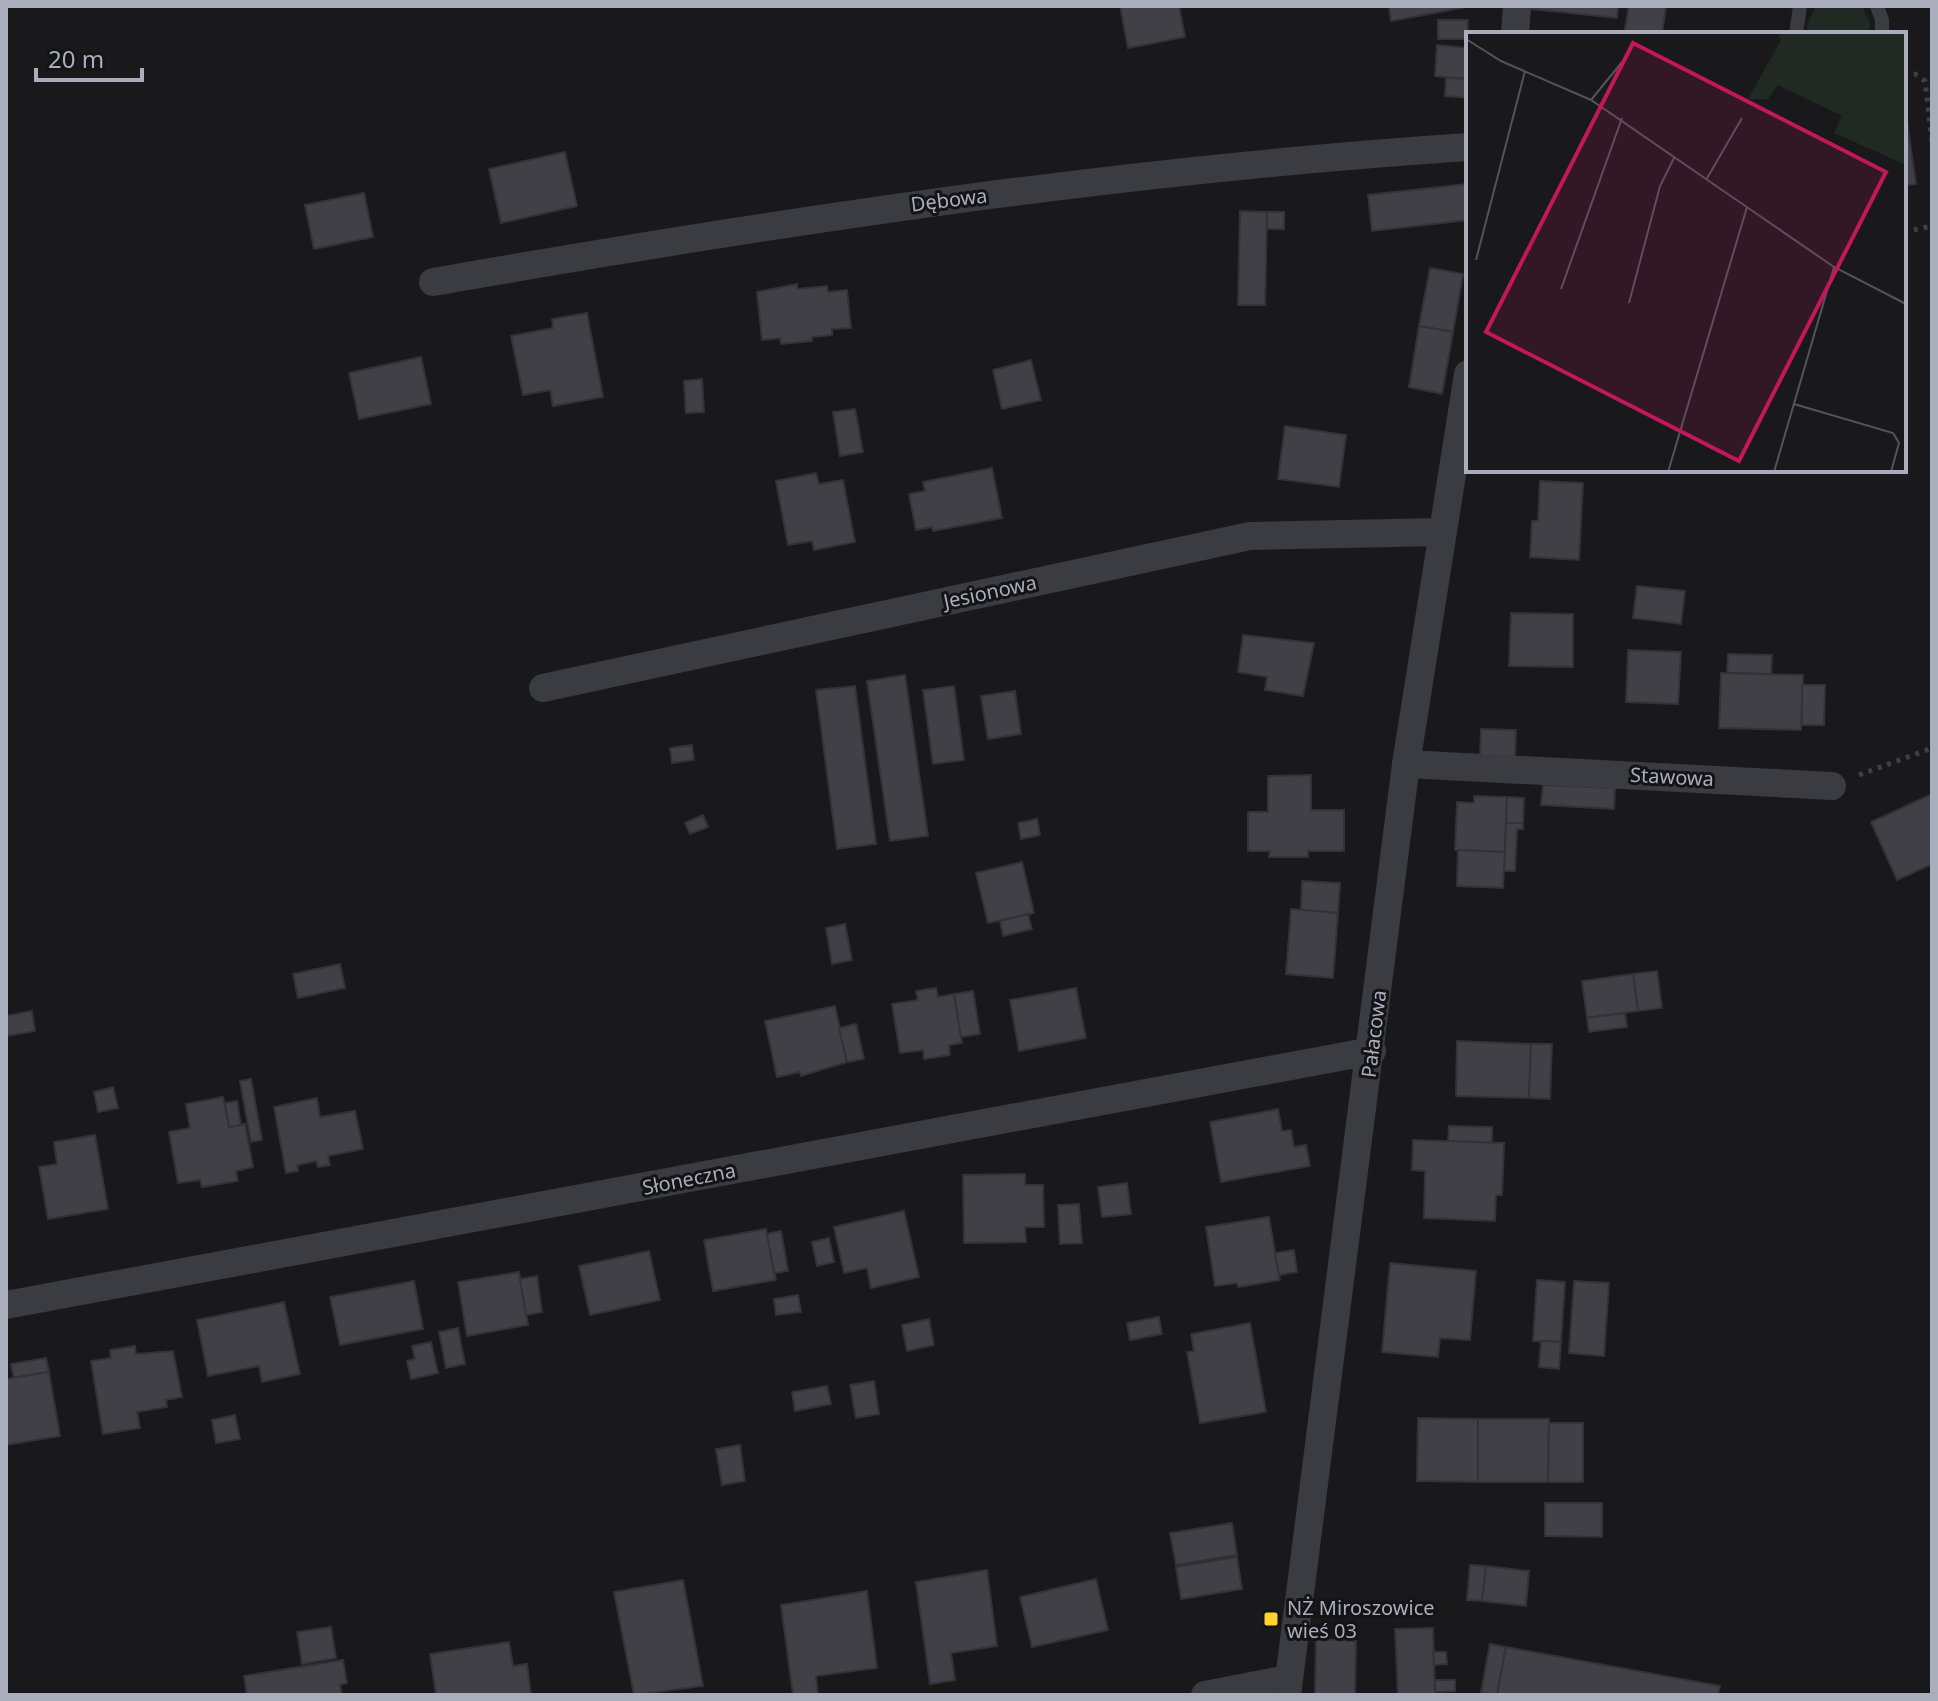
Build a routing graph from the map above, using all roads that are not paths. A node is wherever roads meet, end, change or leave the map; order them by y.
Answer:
1 (1517, 6) edge
2 (1800, 6) edge
3 (1877, 6) edge
4 (1515, 32) edge
5 (1796, 32) edge
6 (1882, 32) edge
7 (1466, 147) edge
8 (433, 282) dead end
9 (1466, 386) edge
10 (1441, 532) junction
11 (543, 688) dead end
12 (1406, 764) junction
13 (1832, 786) road end
14 (1372, 1051) junction
15 (6, 1305) edge
16 (1288, 1687) edge
17 (1205, 1695) edge

1 - 4 street
2 - 5 lane
3 - 6 lane
7 - 8 street, Dębowa
9 - 10 street, Pałacowa
10 - 11 street, Jesionowa
10 - 12 street, Pałacowa
12 - 13 street, Stawowa
12 - 14 street, Pałacowa
14 - 15 street, Słoneczna
14 - 16 street, Pałacowa
16 - 17 street

